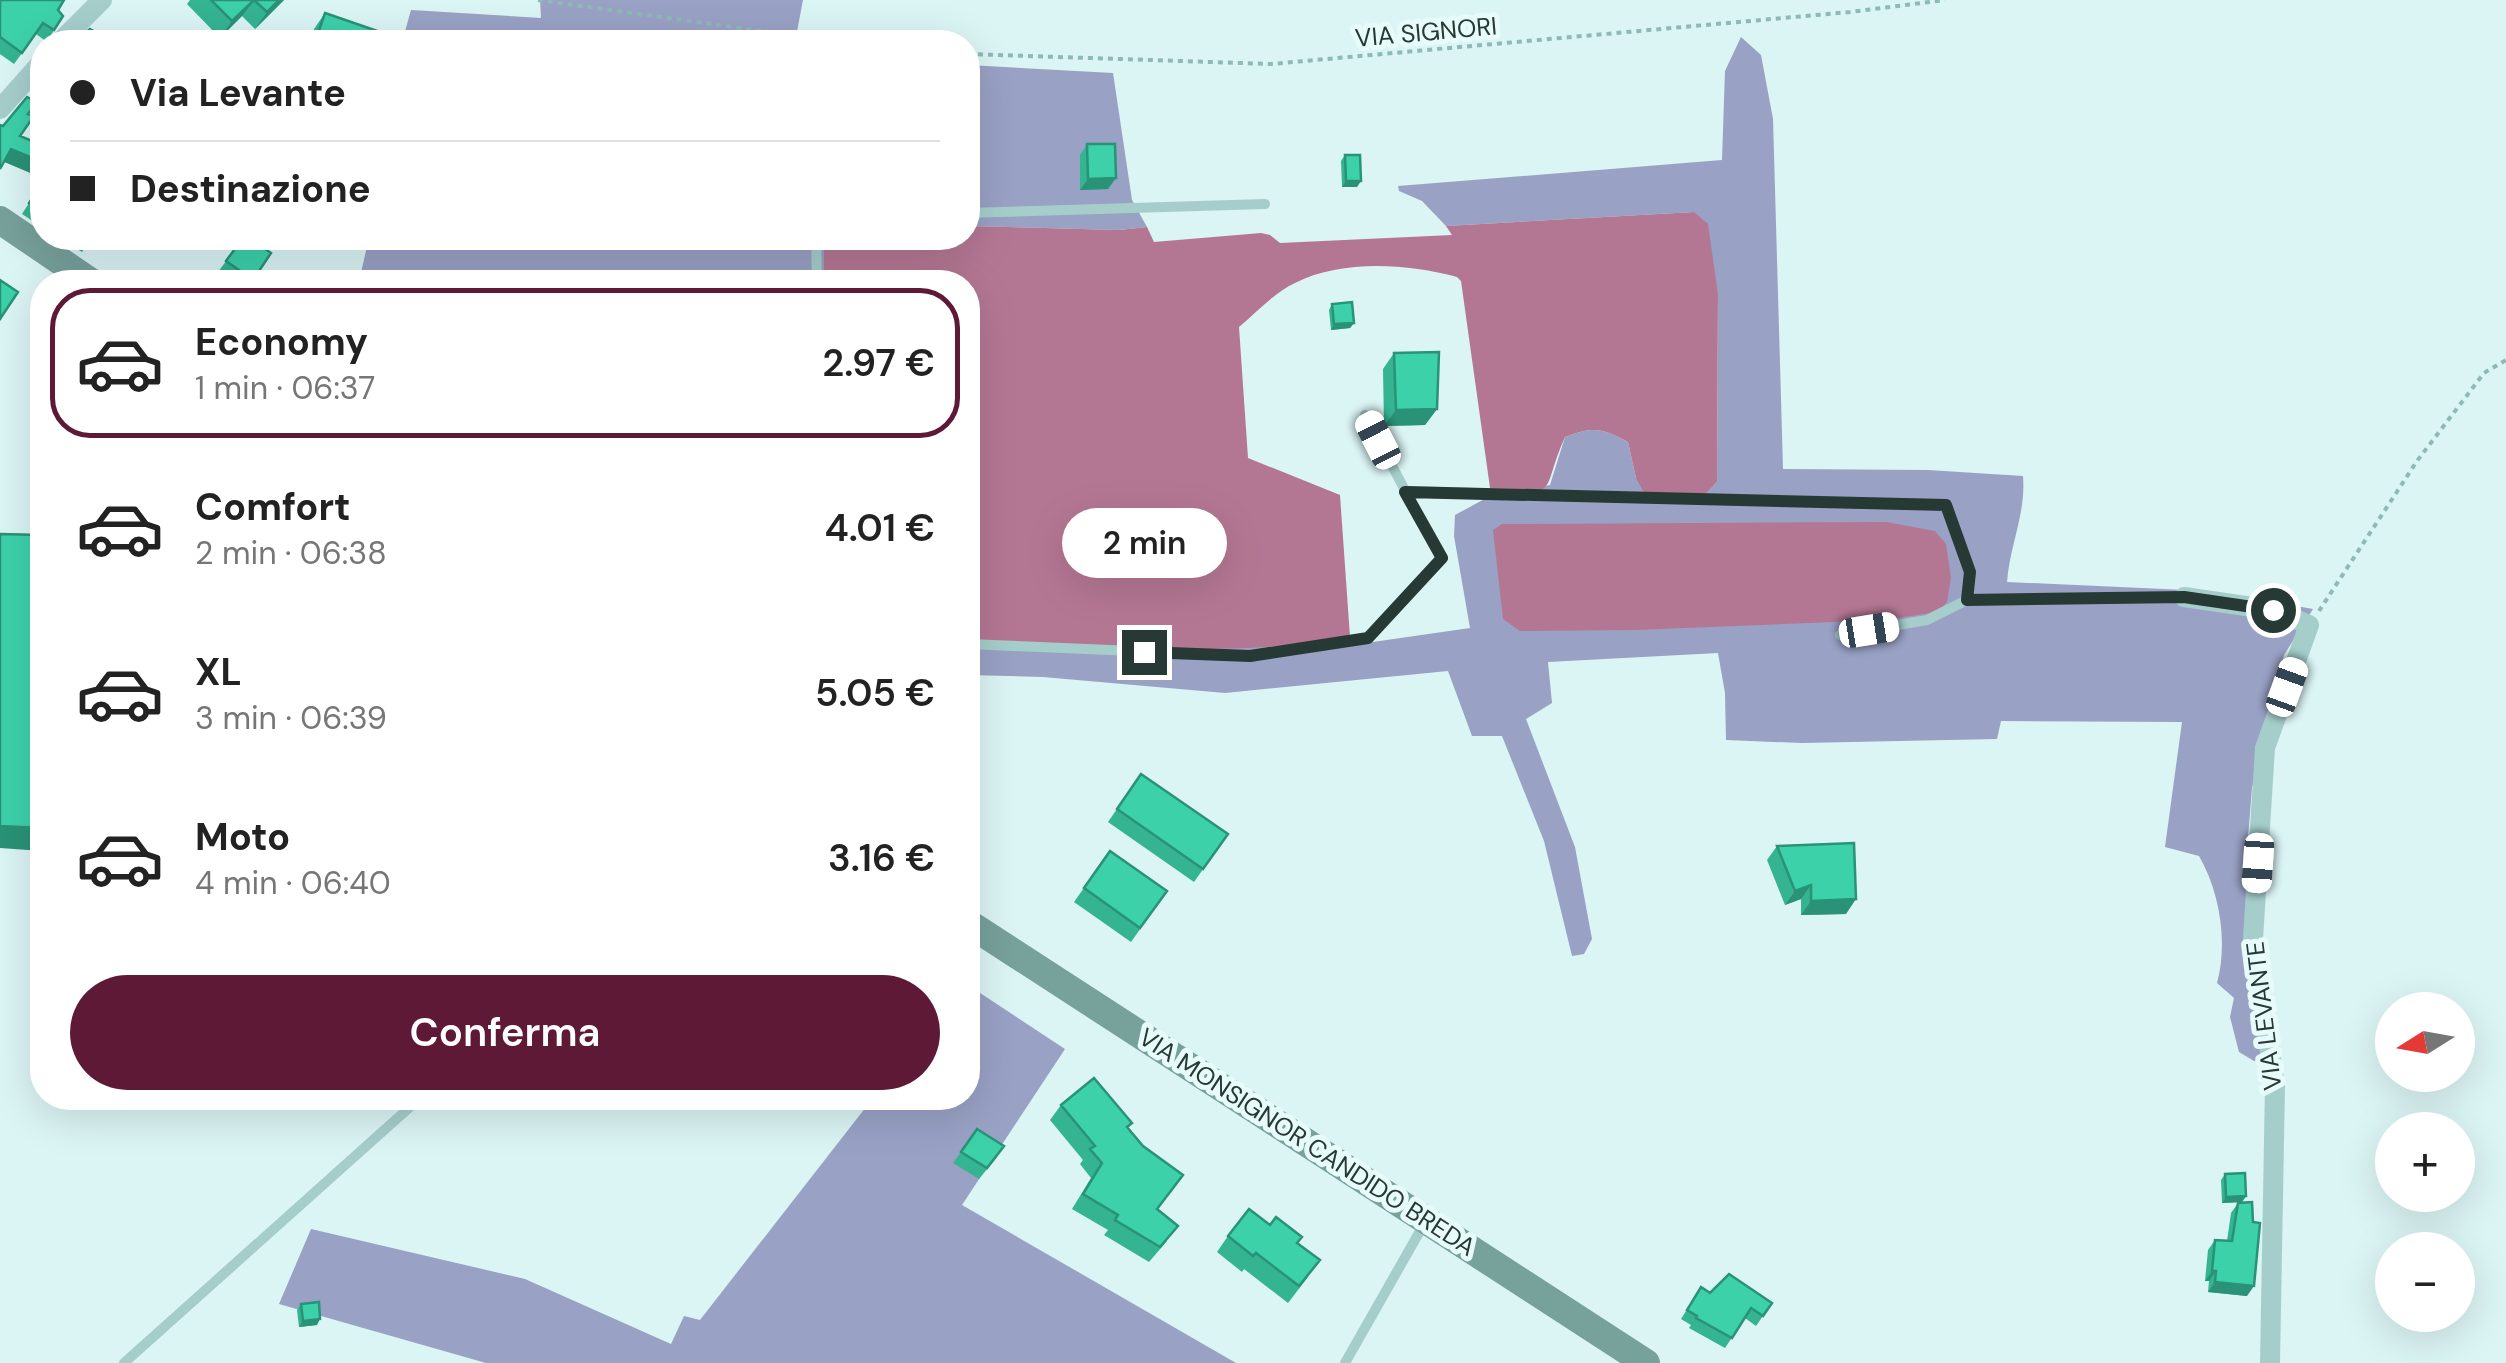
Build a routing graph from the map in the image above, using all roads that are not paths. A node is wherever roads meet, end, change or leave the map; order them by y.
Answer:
1 (102, 0) edge
2 (72, 30) edge
3 (30, 75) edge
4 (0, 109) edge
5 (1265, 204) dead end
6 (980, 213) edge
7 (0, 220) edge
8 (30, 240) edge
9 (44, 250) edge
10 (73, 270) edge
11 (1365, 415) dead end
12 (1405, 492) junction
13 (2184, 597) joint
14 (1967, 600) junction
15 (1840, 635) dead end
16 (980, 645) edge
17 (980, 931) edge
18 (407, 1110) edge
19 (1427, 1218) junction
20 (124, 1363) edge
21 (1345, 1363) edge
22 (1646, 1363) edge
23 (2270, 1363) edge

1 - 2 street
3 - 4 street
5 - 6 lane
7 - 8 main road
9 - 10 main road
11 - 12 lane
12 - 14 lane
12 - 16 lane
13 - 14 lane
13 - 23 street, VIA LEVANTE
14 - 15 lane
17 - 19 main road, VIA MONSIGNOR CANDIDO BREDA
18 - 20 lane
19 - 21 lane
19 - 22 main road, VIA MONSIGNOR CANDIDO BREDA

